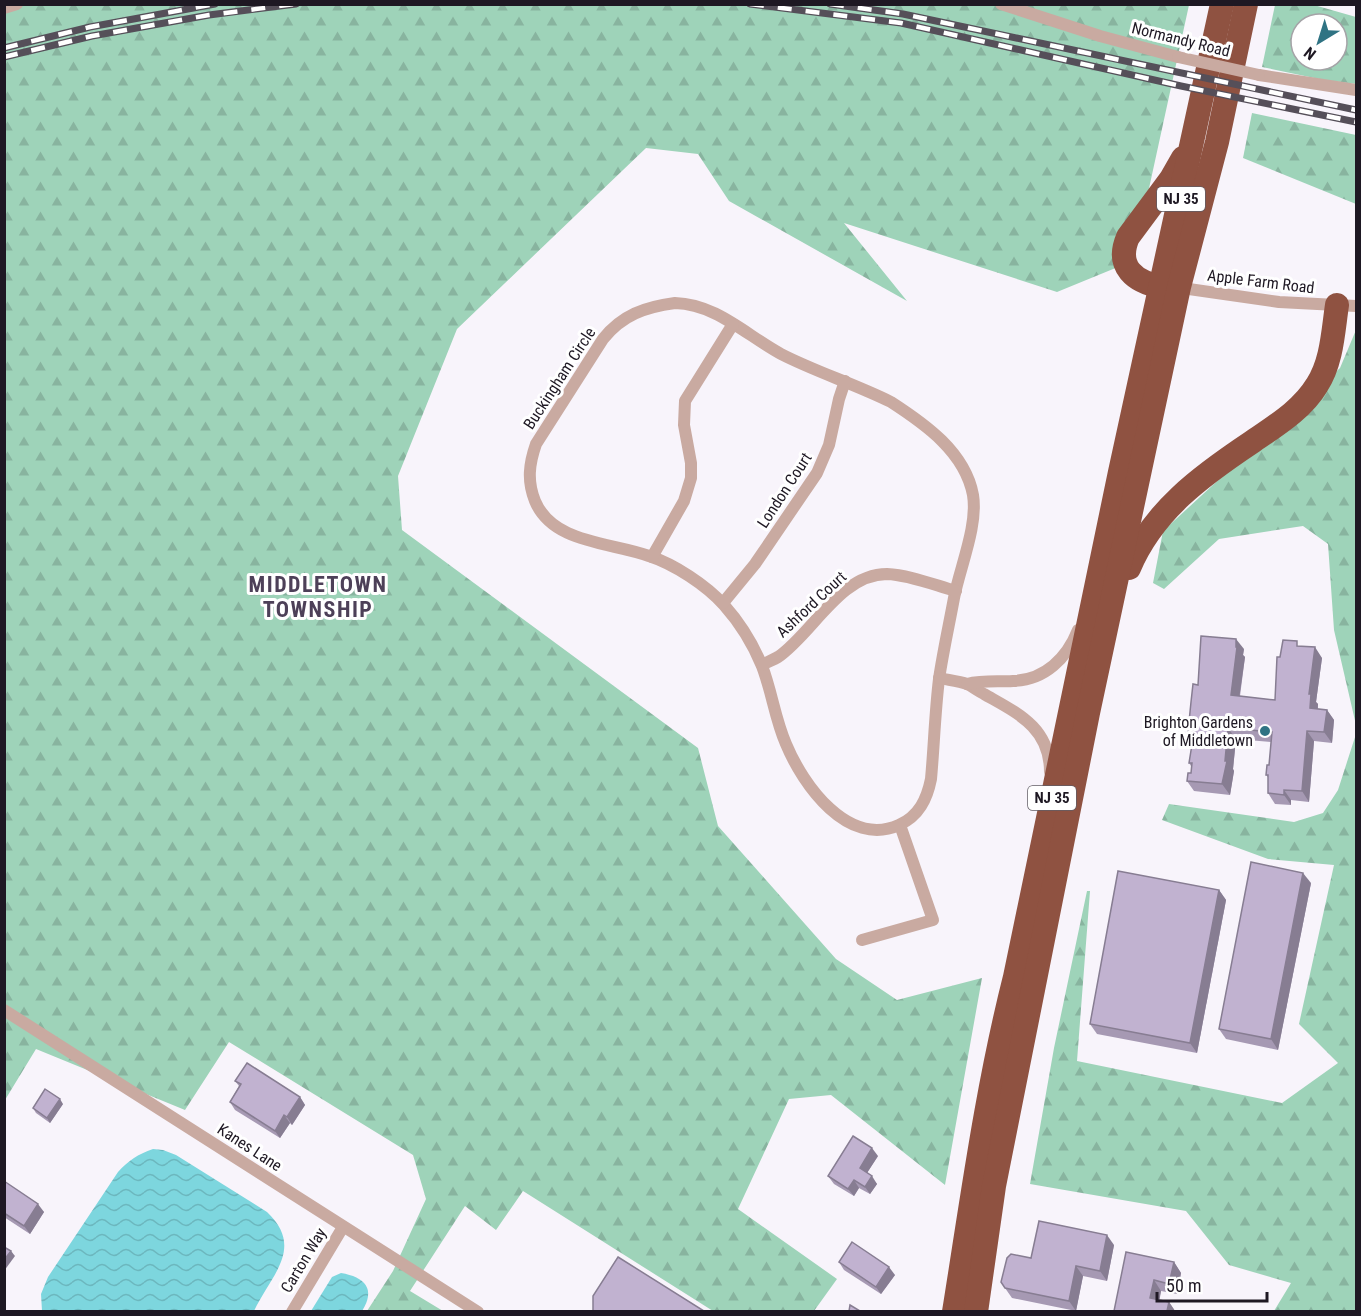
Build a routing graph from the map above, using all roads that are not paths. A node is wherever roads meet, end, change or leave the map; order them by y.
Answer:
1 (16, 4) edge
2 (1001, 4) edge
3 (1222, 4) edge
4 (1246, 4) edge
5 (4, 8) edge
6 (1356, 90) edge
7 (1196, 129) junction
8 (1171, 287) junction
9 (1347, 306) edge
10 (733, 324) junction
11 (845, 381) junction
12 (652, 557) junction
13 (1099, 575) junction
14 (956, 591) junction
15 (723, 603) junction
16 (1111, 612) junction
17 (762, 665) junction
18 (939, 678) junction
19 (967, 684) junction
20 (1048, 815) junction
21 (900, 825) junction
22 (862, 940) dead end
23 (4, 1010) edge
24 (343, 1227) junction
25 (292, 1311) edge
26 (478, 1311) edge
27 (954, 1311) edge
28 (976, 1311) edge

1 - 5 street
2 - 6 street, Normandy Road, bridge
3 - 7 highway, NJ 35
4 - 8 highway, NJ 35
7 - 8 highway, NJ 35
7 - 8 highway
8 - 9 street, Apple Farm Road
8 - 13 highway, NJ 35
8 - 16 highway, NJ 35
9 - 16 highway
10 - 11 street, Buckingham Circle
10 - 12 street
10 - 12 street, Buckingham Circle
11 - 14 street, Buckingham Circle
11 - 15 street, London Court
12 - 15 street, Buckingham Circle
13 - 19 street
13 - 20 highway, NJ 35
14 - 17 street, Ashford Court
14 - 18 street, Buckingham Circle
15 - 17 street, Buckingham Circle
16 - 28 highway, NJ 35
17 - 21 street, Buckingham Circle
18 - 19 street
18 - 21 street, Buckingham Circle
19 - 20 street
20 - 27 highway, NJ 35
21 - 22 street
23 - 24 street, Kanes Lane
24 - 25 street, Carton Way
24 - 26 street, Kanes Lane

